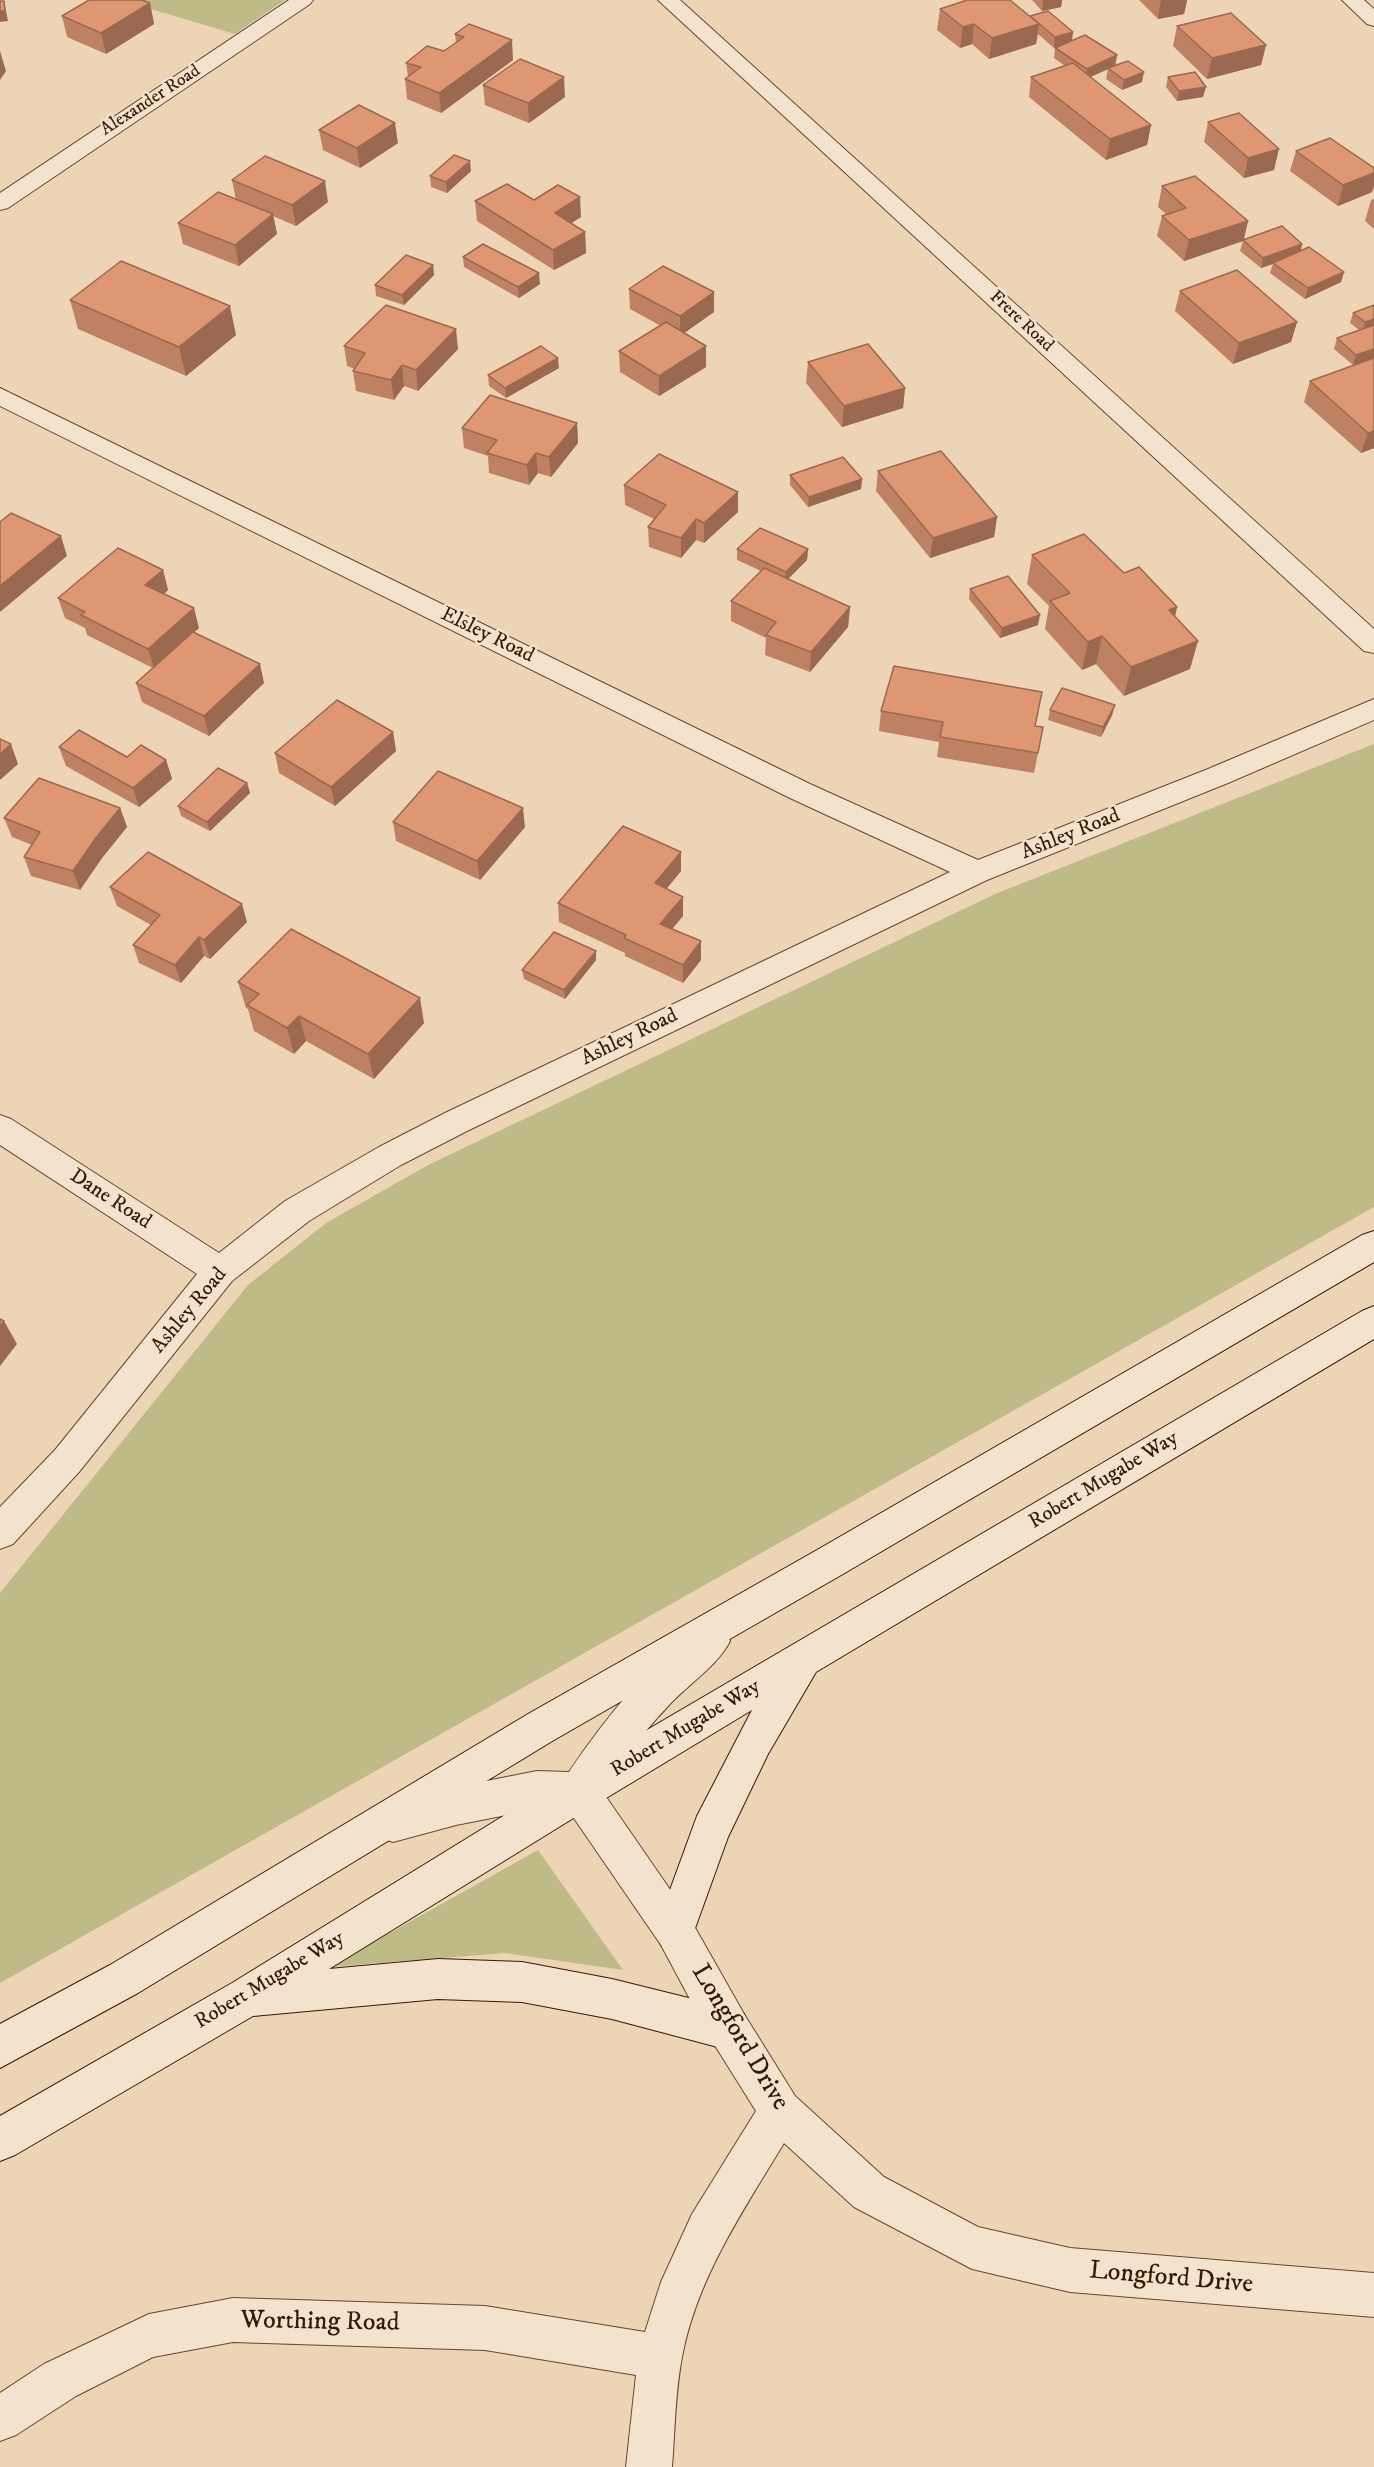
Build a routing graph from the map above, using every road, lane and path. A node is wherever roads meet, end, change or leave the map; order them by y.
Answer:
1 (303, 0) edge
2 (668, 0) edge
3 (1352, 0) edge
4 (1374, 20) edge
5 (0, 204) edge
6 (0, 396) edge
7 (1374, 644) edge
8 (1374, 709) edge
9 (977, 872) junction
10 (0, 1128) edge
11 (1374, 1245) edge
12 (220, 1271) junction
13 (1374, 1321) edge
14 (0, 1532) edge
15 (756, 1605) junction
16 (804, 1658) junction
17 (579, 1792) junction
18 (372, 1828) junction
19 (675, 1931) junction
20 (246, 1997) junction
21 (729, 2029) junction
22 (0, 2047) edge
23 (780, 2111) junction
24 (0, 2140) edge
25 (1374, 2295) edge
26 (660, 2357) junction
27 (0, 2419) edge
28 (649, 2467) edge

1 - 5 street, Alexander Road
2 - 7 street, Frere Road
3 - 4 street
6 - 9 street, Elsley Road
8 - 9 street, Ashley Road
9 - 12 street, Ashley Road
10 - 12 street, Dane Road
11 - 15 street
12 - 14 street, Ashley Road
13 - 16 street, Robert Mugabe Way
15 - 17 street
15 - 18 street
16 - 17 street, Robert Mugabe Way
16 - 19 street
17 - 18 street
17 - 19 street, Longford Drive
17 - 20 street, Robert Mugabe Way
18 - 22 street
19 - 21 street, Longford Drive
20 - 21 street
20 - 24 street, Robert Mugabe Way
21 - 23 street, Longford Drive
23 - 25 street, Longford Drive
23 - 26 street
26 - 27 street, Worthing Road
26 - 28 street

